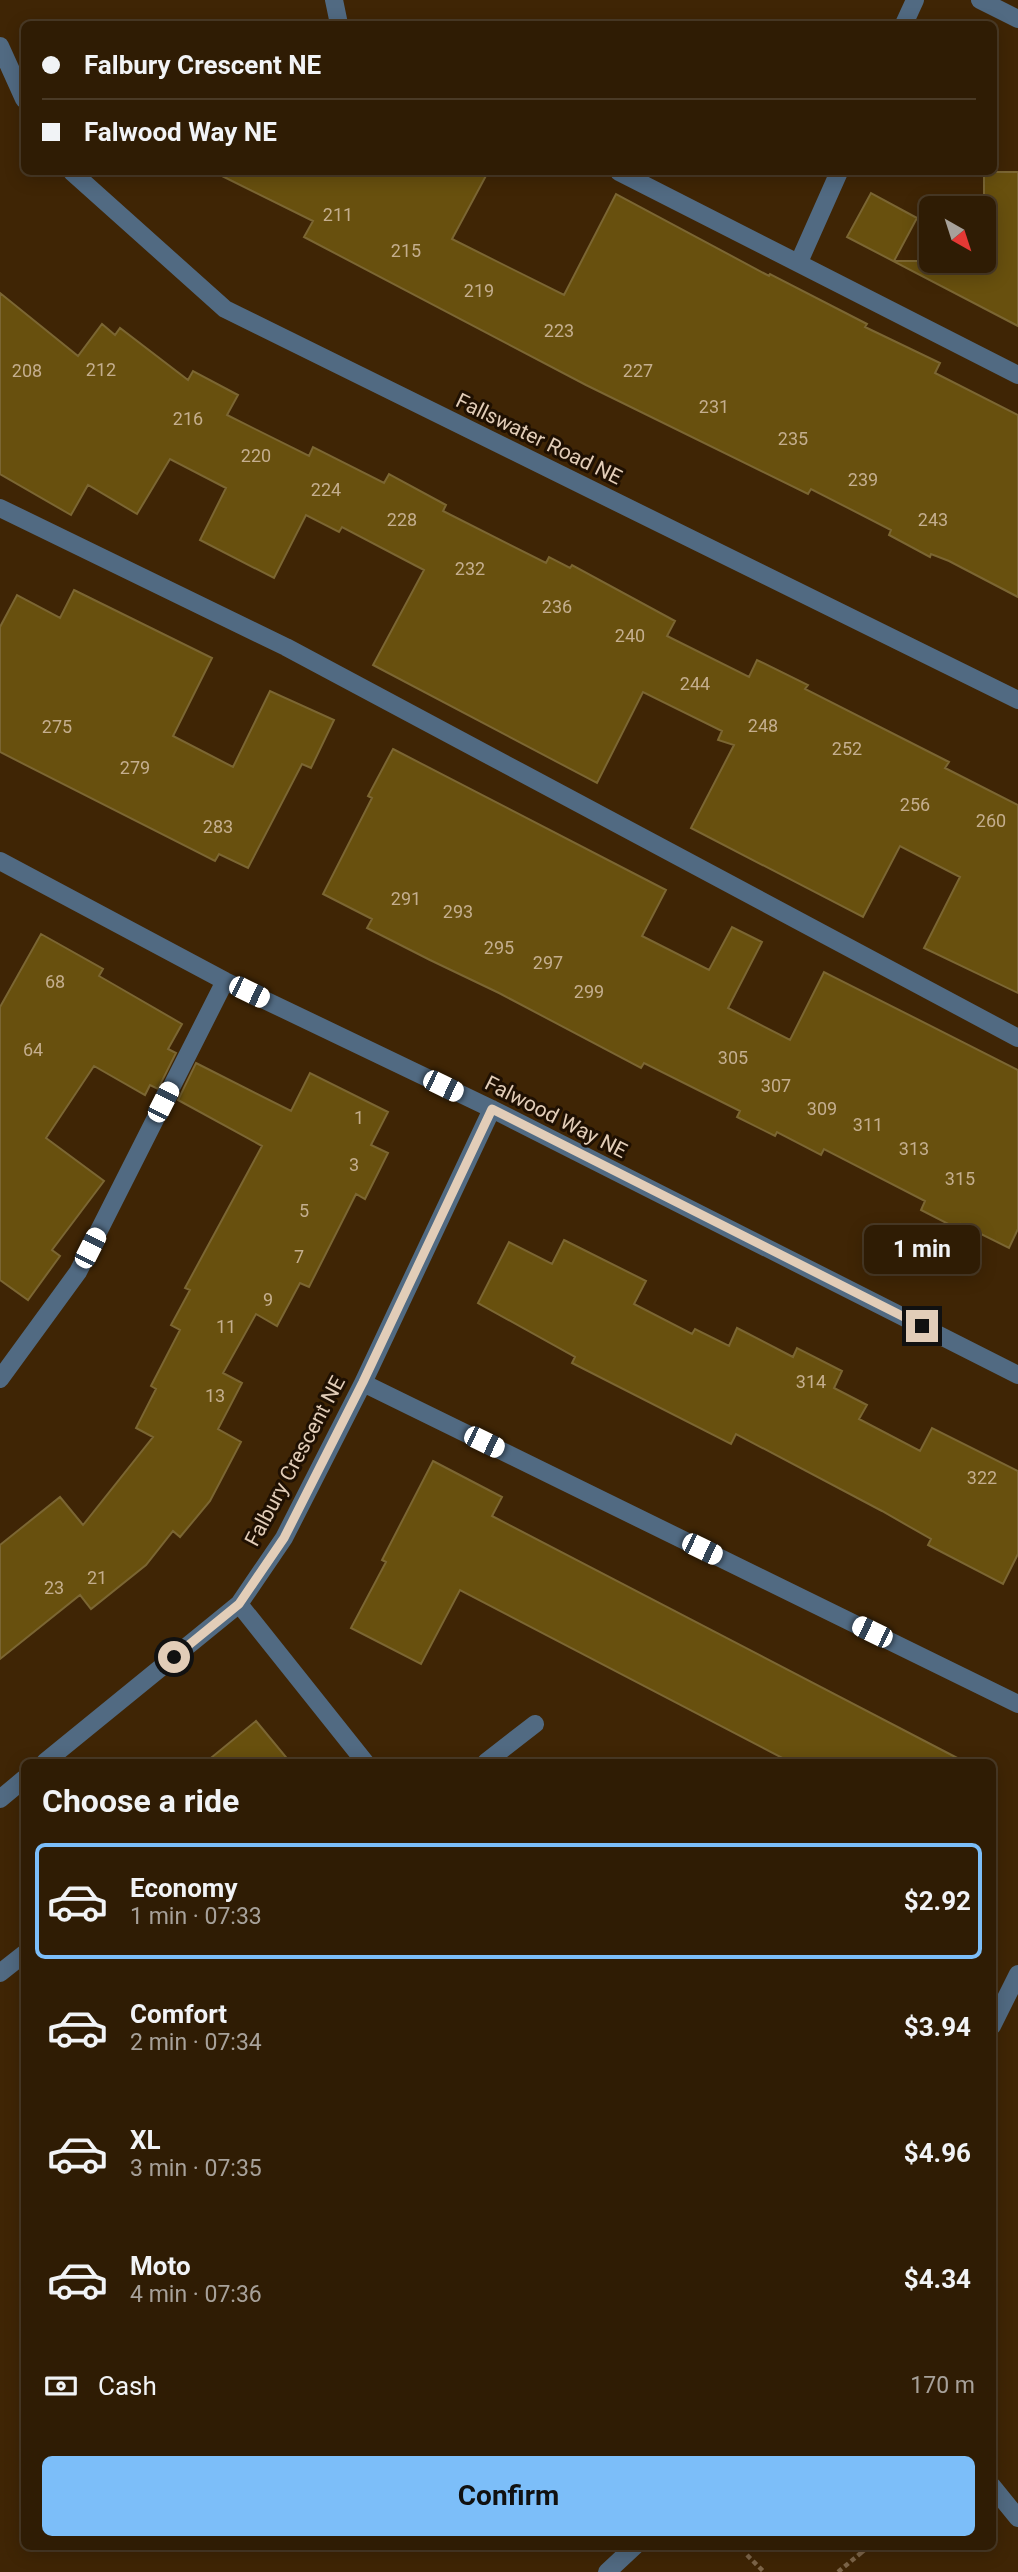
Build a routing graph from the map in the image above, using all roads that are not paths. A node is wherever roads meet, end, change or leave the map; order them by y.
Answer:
1 (334, 0) edge
2 (915, 0) edge
3 (980, 0) edge
4 (1018, 19) edge
5 (338, 21) edge
6 (905, 21) edge
7 (0, 46) edge
8 (21, 92) edge
9 (75, 175) edge
10 (625, 175) edge
11 (838, 175) edge
12 (799, 262) junction
13 (1018, 374) edge
14 (0, 508) edge
15 (1018, 700) edge
16 (0, 861) edge
17 (225, 981) junction
18 (1018, 1038) edge
19 (492, 1109) junction
20 (1018, 1375) edge
21 (0, 1379) edge
22 (363, 1382) junction
23 (239, 1604) junction
24 (1018, 1703) edge
25 (535, 1724) dead end
26 (49, 1759) edge
27 (363, 1759) edge
28 (490, 1759) edge
29 (21, 1782) edge
30 (0, 1799) edge
31 (21, 1956) edge
32 (0, 1973) edge
33 (1018, 1974) edge
34 (996, 2018) edge
35 (996, 2491) edge
36 (1018, 2518) edge
37 (631, 2550) edge
38 (607, 2572) edge

1 - 5 street
2 - 6 street
3 - 4 street
7 - 8 street
9 - 15 street, Fallswater Road NE
10 - 12 street
11 - 12 street
12 - 13 street
14 - 18 street
16 - 17 street, Falwood Way NE
17 - 19 street, Falwood Way NE
17 - 21 street
19 - 20 street, Falwood Way NE
19 - 22 street, Falbury Crescent NE
22 - 23 street, Falbury Crescent NE
22 - 24 street
23 - 26 street, Falbury Crescent NE
23 - 27 street
25 - 28 street
29 - 30 street
31 - 32 street
33 - 34 street
35 - 36 street
37 - 38 street

